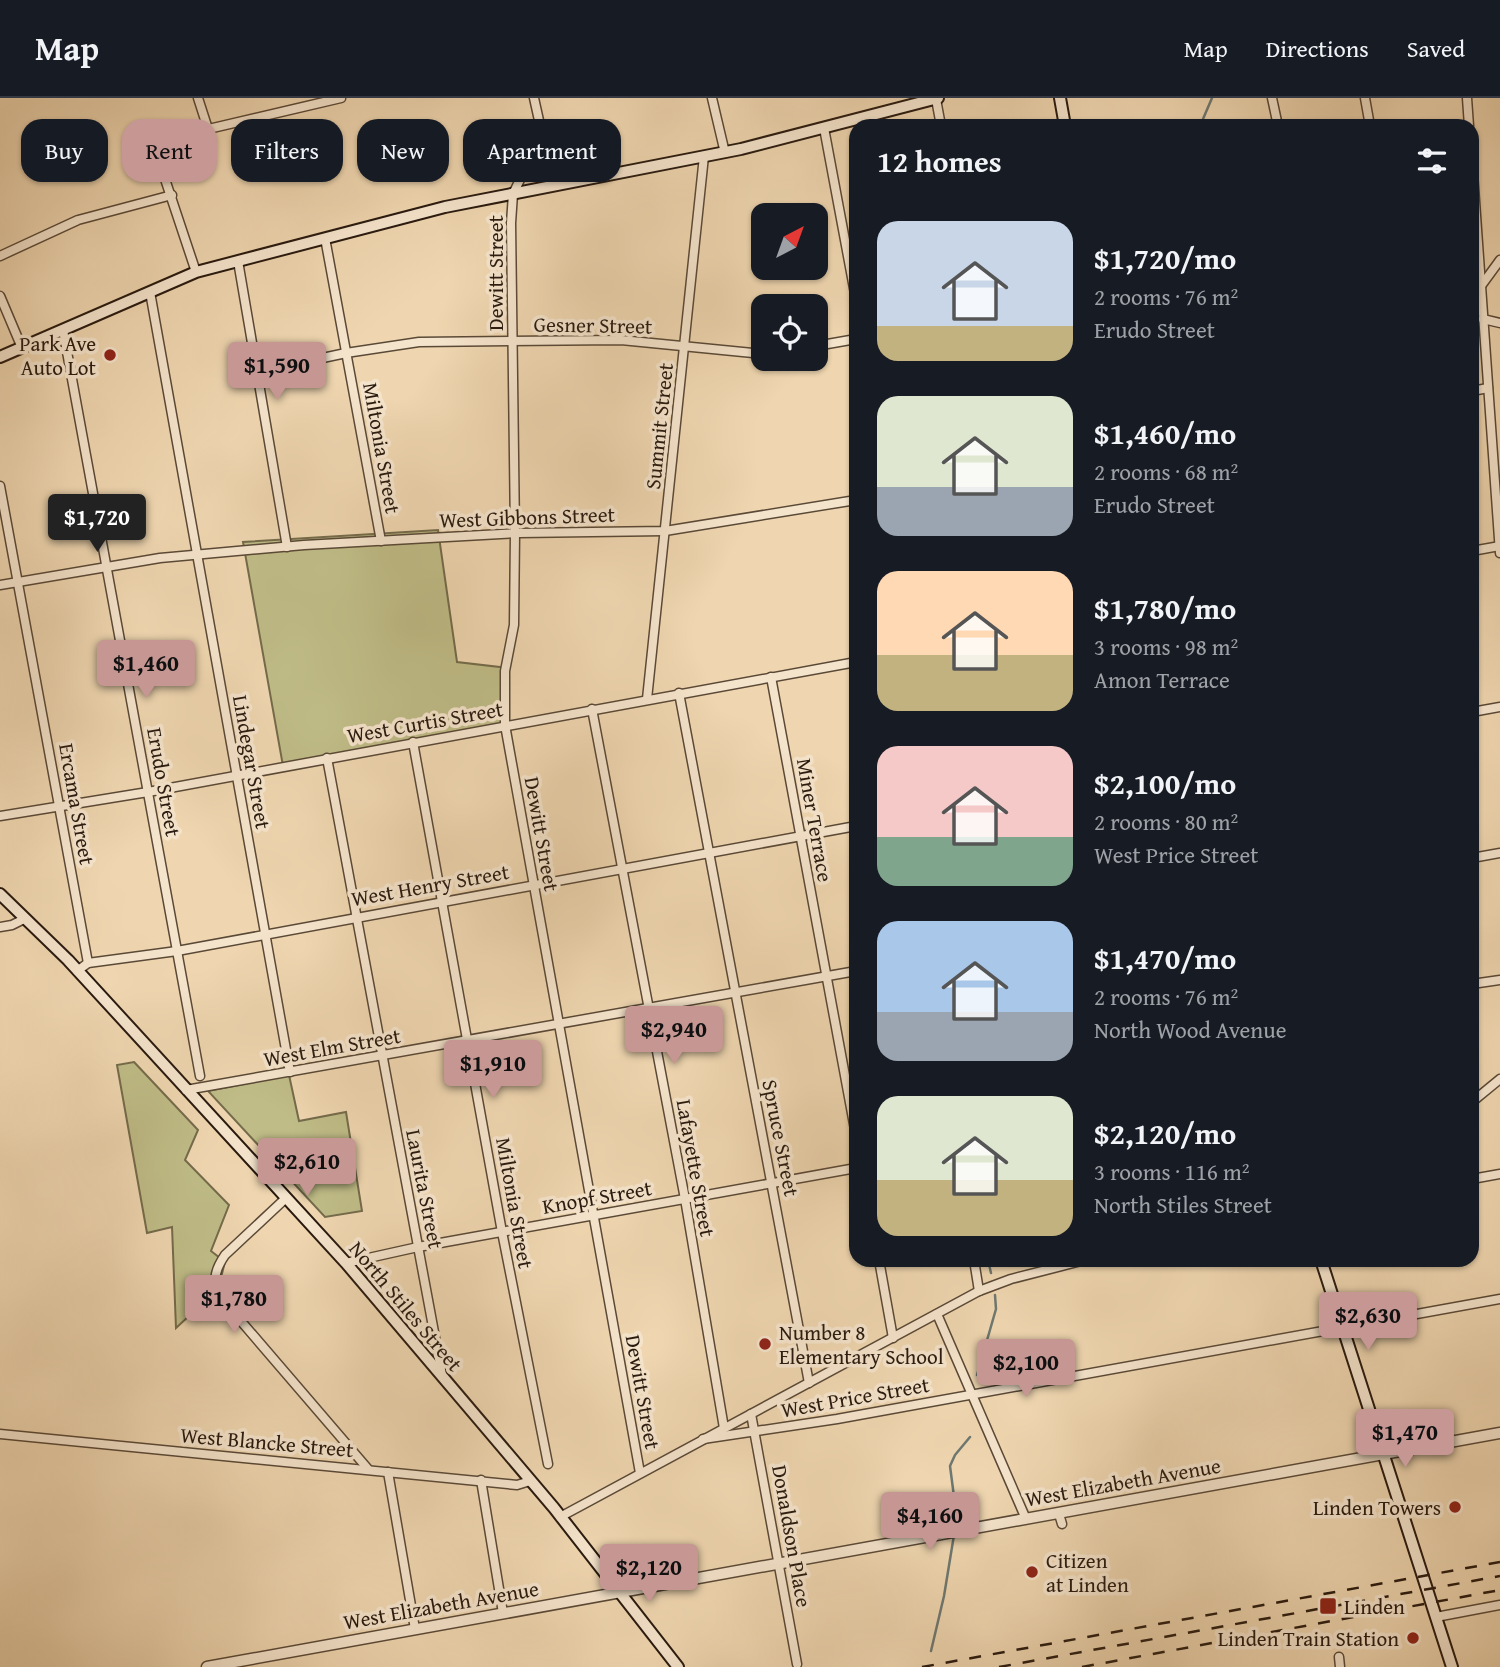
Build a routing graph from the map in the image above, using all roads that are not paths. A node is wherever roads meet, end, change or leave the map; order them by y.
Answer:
1 (198, 98) edge
2 (341, 98) edge
3 (534, 98) edge
4 (712, 98) edge
5 (937, 98) edge
6 (1060, 98) edge
7 (1272, 98) edge
8 (1365, 98) edge
9 (1467, 98) edge
10 (911, 101) edge
11 (205, 119) edge
12 (539, 119) edge
13 (853, 119) edge
14 (940, 119) edge
15 (1064, 119) edge
16 (1276, 119) edge
17 (1369, 119) edge
18 (1468, 119) edge
19 (849, 120) edge
20 (217, 127) edge
21 (824, 128) junction
22 (725, 153) junction
23 (704, 156) junction
24 (167, 182) edge
25 (519, 182) edge
26 (554, 182) edge
27 (555, 186) junction
28 (513, 194) junction
29 (172, 195) junction
30 (326, 238) junction
31 (0, 256) edge
32 (1500, 260) edge
33 (238, 261) junction
34 (849, 262) edge
35 (1479, 262) edge
36 (196, 272) junction
37 (1481, 286) junction
38 (150, 292) junction
39 (0, 296) edge
40 (1483, 319) junction
41 (1500, 323) edge
42 (63, 330) junction
43 (849, 340) edge
44 (513, 341) junction
45 (828, 344) edge
46 (684, 346) junction
47 (22, 348) junction
48 (346, 353) junction
49 (751, 353) edge
50 (0, 357) edge
51 (257, 372) junction
52 (1488, 388) junction
53 (1479, 390) edge
54 (0, 486) edge
55 (849, 501) edge
56 (665, 531) junction
57 (515, 533) junction
58 (381, 541) junction
59 (1500, 546) edge
60 (287, 547) junction
61 (1479, 550) edge
62 (1500, 552) edge
63 (197, 555) junction
64 (107, 567) junction
65 (18, 582) junction
66 (0, 585) edge
67 (849, 663) edge
68 (771, 677) junction
69 (679, 693) junction
70 (647, 699) junction
71 (1500, 707) edge
72 (592, 709) junction
73 (1479, 711) edge
74 (505, 725) junction
75 (413, 742) junction
76 (327, 758) junction
77 (237, 775) junction
78 (148, 792) junction
79 (60, 805) junction
80 (0, 816) edge
81 (849, 827) edge
82 (800, 836) junction
83 (709, 853) junction
84 (1500, 853) edge
85 (1479, 857) edge
86 (622, 868) junction
87 (533, 885) junction
88 (0, 894) edge
89 (442, 901) junction
90 (357, 916) junction
91 (24, 919) junction
92 (0, 927) edge
93 (265, 933) junction
94 (177, 951) junction
95 (88, 963) junction
96 (77, 971) junction
97 (849, 972) edge
98 (827, 977) junction
99 (1500, 980) edge
100 (1479, 983) edge
101 (736, 993) junction
102 (649, 1009) junction
103 (558, 1025) junction
104 (468, 1041) junction
105 (383, 1056) junction
106 (290, 1072) junction
107 (200, 1076) dead end
108 (1500, 1079) edge
109 (186, 1090) junction
110 (1479, 1096) edge
111 (849, 1098) edge
112 (849, 1169) edge
113 (1500, 1174) edge
114 (1479, 1178) edge
115 (771, 1183) junction
116 (286, 1198) junction
117 (685, 1199) junction
118 (593, 1215) junction
119 (502, 1232) junction
120 (418, 1247) junction
121 (346, 1263) junction
122 (880, 1267) edge
123 (975, 1267) edge
124 (1051, 1267) edge
125 (1323, 1267) edge
126 (979, 1291) junction
127 (1500, 1298) edge
128 (937, 1314) junction
129 (1343, 1326) junction
130 (893, 1338) junction
131 (443, 1378) junction
132 (808, 1384) junction
133 (972, 1395) junction
134 (751, 1414) junction
135 (724, 1428) junction
136 (755, 1433) junction
137 (1500, 1433) edge
138 (0, 1434) edge
139 (703, 1439) junction
140 (1384, 1455) junction
141 (548, 1464) dead end
142 (368, 1469) junction
143 (388, 1472) junction
144 (640, 1473) junction
145 (481, 1480) junction
146 (530, 1481) junction
147 (560, 1517) junction
148 (1026, 1519) junction
149 (779, 1563) junction
150 (621, 1593) junction
151 (1500, 1605) edge
152 (503, 1613) junction
153 (1436, 1617) junction
154 (415, 1629) junction
155 (1339, 1657) dead end
156 (797, 1664) dead end
157 (207, 1667) edge
158 (678, 1667) edge
159 (1340, 1667) edge
160 (1452, 1667) edge

1 - 11 street
2 - 20 street
3 - 12 street
4 - 22 street
5 - 10 main road
5 - 14 street
6 - 15 main road
7 - 16 street
8 - 17 street
9 - 18 street
10 - 13 main road
19 - 21 main road
21 - 22 main road
21 - 34 street
22 - 23 main road
23 - 27 main road
23 - 46 street, Summit Street
24 - 29 street
25 - 28 street
26 - 27 street
27 - 28 main road
28 - 30 main road
28 - 44 street, Dewitt Street
29 - 31 street
29 - 36 street
30 - 33 main road
30 - 48 street, Miltonia Street
32 - 37 street
33 - 36 main road
33 - 51 street
35 - 37 street
36 - 38 main road
37 - 40 street
38 - 42 main road
38 - 63 street, Lindegar Street
39 - 47 street
40 - 41 street
40 - 52 street
42 - 47 main road
42 - 64 street, Erudo Street
43 - 45 street
44 - 46 street, Gesner Street
44 - 48 street, Gesner Street
44 - 57 street, Dewitt Street
46 - 49 street, Gesner Street
46 - 56 street, Summit Street
47 - 50 main road
48 - 51 street, Gesner Street
48 - 58 street, Miltonia Street
51 - 60 street
52 - 53 street
52 - 59 street
54 - 65 street, Ercama Street
55 - 56 street, West Gibbons Street
56 - 57 street, West Gibbons Street
56 - 70 street, Summit Street
57 - 58 street, West Gibbons Street
57 - 74 street, Dewitt Street
58 - 60 street, West Gibbons Street
59 - 61 street
59 - 62 street
60 - 63 street, West Gibbons Street
63 - 64 street, West Gibbons Street
63 - 77 street, Lindegar Street
64 - 65 street, West Gibbons Street
64 - 78 street, Erudo Street
65 - 66 street, West Gibbons Street
65 - 79 street, Ercama Street
67 - 68 street, West Curtis Street
68 - 69 street, West Curtis Street
68 - 82 street, Miner Terrace
69 - 70 street, West Curtis Street
69 - 83 street, Spruce Street
70 - 72 street, West Curtis Street
71 - 73 street
72 - 74 street, West Curtis Street
72 - 86 street, Lafayette Street
74 - 75 street, West Curtis Street
74 - 87 street, Dewitt Street
75 - 76 street, West Curtis Street
75 - 89 street, Miltonia Street
76 - 77 street, West Curtis Street
76 - 90 street, Laurita Street
77 - 78 street, West Curtis Street
77 - 93 street, Lindegar Street
78 - 79 street, West Curtis Street
78 - 94 street, Erudo Street
79 - 80 street, West Curtis Street
79 - 95 street, Ercama Street
81 - 82 street, West Henry Street
82 - 83 street, West Henry Street
82 - 98 street, Miner Terrace
83 - 86 street, West Henry Street
83 - 101 street, Spruce Street
84 - 85 street
86 - 87 street, West Henry Street
86 - 102 street, Lafayette Street
87 - 89 street, West Henry Street
87 - 103 street, Dewitt Street
88 - 91 main road, North Stiles Street
89 - 90 street, West Henry Street
89 - 104 street, Miltonia Street
90 - 93 street, West Henry Street
90 - 105 street, Laurita Street
91 - 92 street
91 - 96 main road, North Stiles Street
93 - 94 street, West Henry Street
93 - 106 street, Lindegar Street
94 - 95 street, West Henry Street
94 - 107 street, Erudo Street
95 - 96 street
96 - 109 main road, North Stiles Street
97 - 98 street, West Elm Street
98 - 101 street, West Elm Street
98 - 111 street, Miner Terrace
99 - 100 street
101 - 102 street, West Elm Street
101 - 115 street, Spruce Street
102 - 103 street, West Elm Street
102 - 117 street, Lafayette Street
103 - 104 street, West Elm Street
103 - 118 street, Dewitt Street
104 - 105 street, West Elm Street
104 - 119 street, Miltonia Street
105 - 106 street, West Elm Street
105 - 120 street, Laurita Street
106 - 109 street, West Elm Street
108 - 110 street
109 - 116 main road, North Stiles Street
112 - 115 street, Knopf Street
113 - 114 street
115 - 117 street, Knopf Street
115 - 132 street, Spruce Street
116 - 121 main road, North Stiles Street
116 - 142 street
117 - 118 street, Knopf Street
117 - 135 street, Lafayette Street
118 - 119 street, Knopf Street
118 - 144 street, Dewitt Street
119 - 120 street, Knopf Street
119 - 141 street, Miltonia Street
120 - 121 street, Knopf Street
120 - 131 street, Laurita Street
121 - 131 main road, North Stiles Street
122 - 130 street
123 - 126 street
124 - 126 street
125 - 129 main road
126 - 128 street
127 - 129 street, West Price Street
128 - 130 street
128 - 133 street
129 - 133 street, West Price Street
129 - 140 main road
130 - 132 street
131 - 146 main road, North Stiles Street
132 - 134 street
133 - 136 street, West Price Street
133 - 148 street
134 - 135 street
134 - 136 street, Donaldson Place
135 - 139 street
136 - 139 street, West Price Street
136 - 149 street, Donaldson Place
137 - 140 street, West Elizabeth Avenue
138 - 142 street, West Blancke Street
139 - 144 street
140 - 148 street, West Elizabeth Avenue
140 - 153 main road
142 - 143 street, West Blancke Street
143 - 145 street, West Blancke Street
143 - 154 street
144 - 147 street
145 - 146 street, West Blancke Street
145 - 152 street
146 - 147 main road, North Stiles Street
147 - 150 main road, North Stiles Street
148 - 149 street, West Elizabeth Avenue
149 - 150 street, West Elizabeth Avenue
149 - 156 street, Donaldson Place
150 - 152 street, West Elizabeth Avenue
150 - 158 main road, North Stiles Street
151 - 153 street
152 - 154 street, West Elizabeth Avenue
153 - 160 main road
154 - 157 street, West Elizabeth Avenue
155 - 159 street

